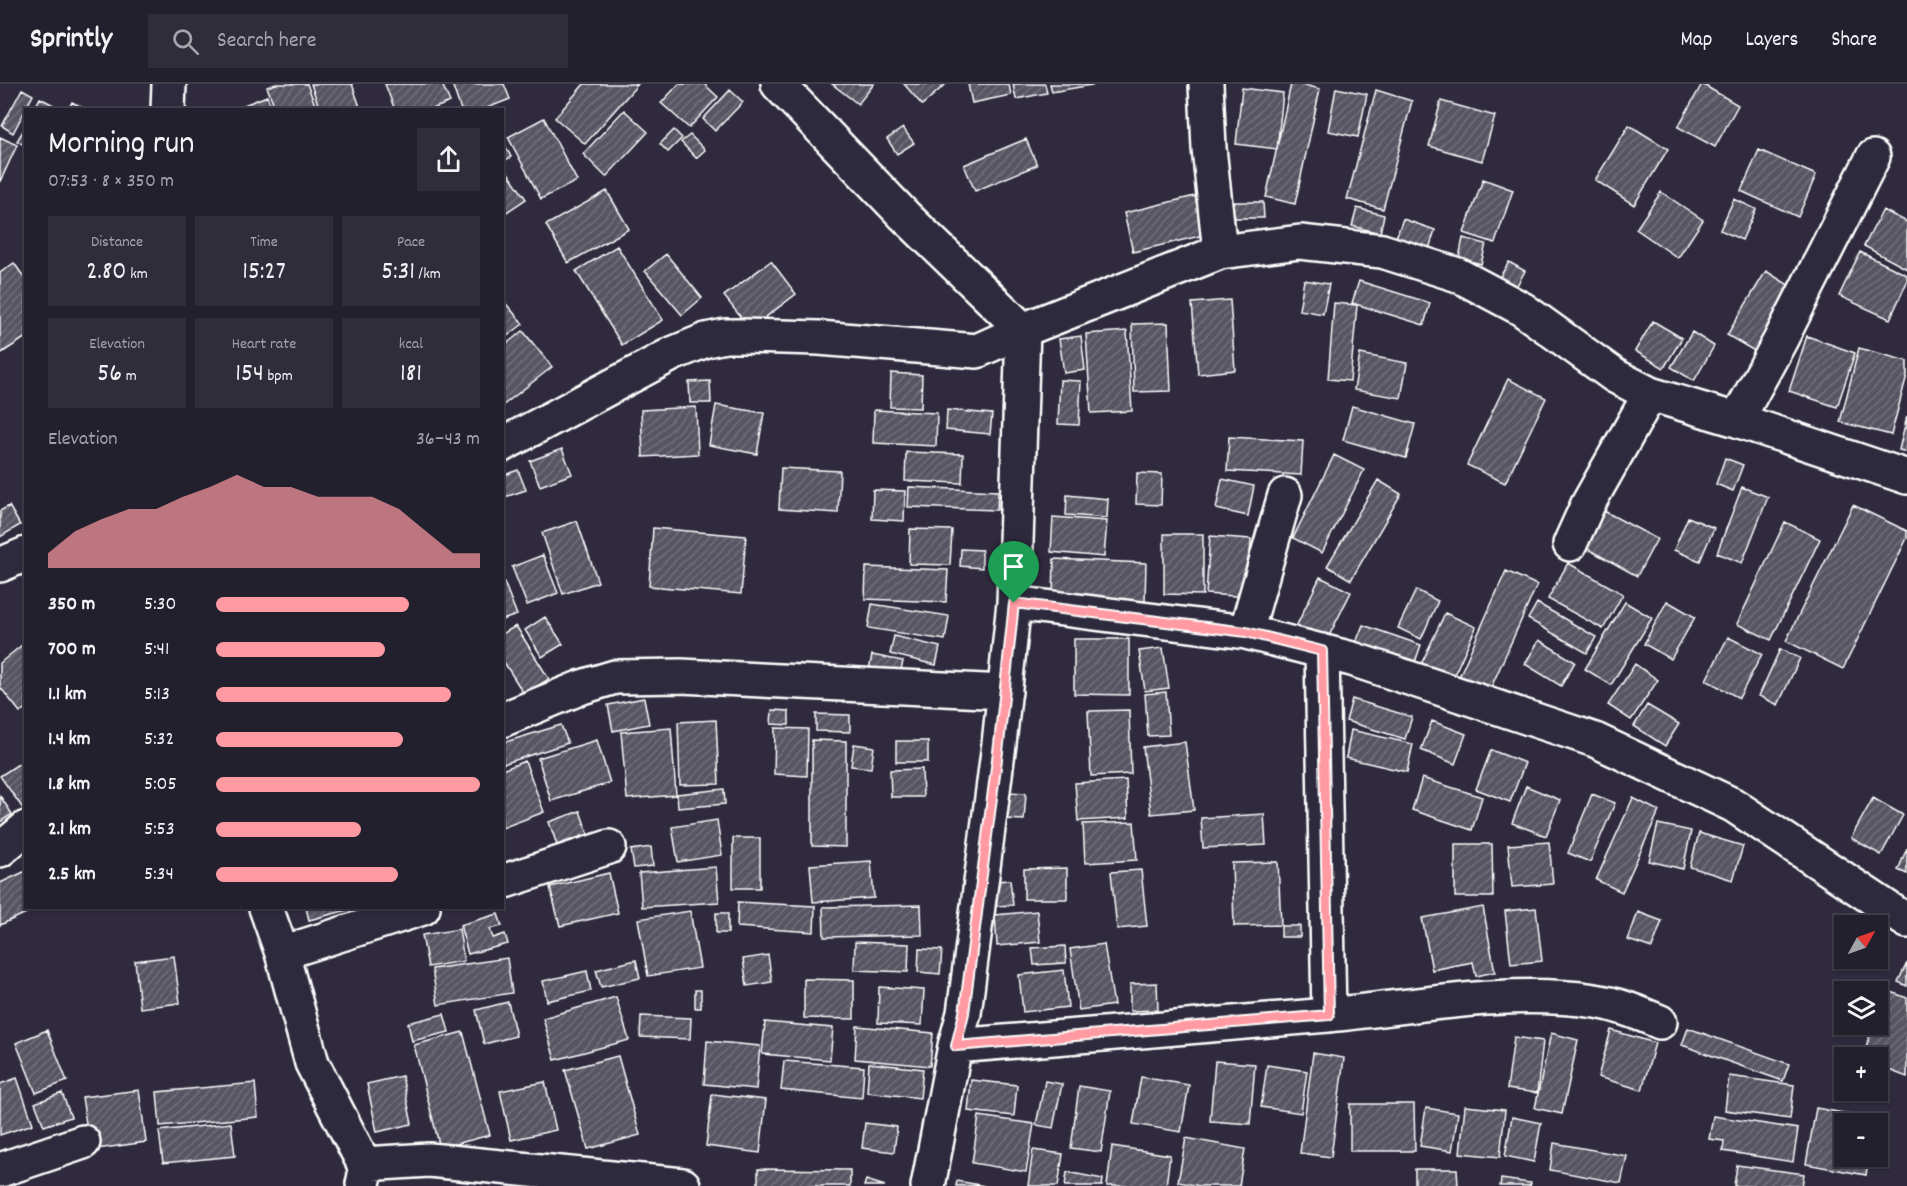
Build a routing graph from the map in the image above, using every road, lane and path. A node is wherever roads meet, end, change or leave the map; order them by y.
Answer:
1 (169, 84) edge
2 (778, 84) edge
3 (1206, 84) edge
4 (168, 108) edge
5 (1873, 157) dead end
6 (1220, 252) junction
7 (1023, 330) junction
8 (1650, 394) junction
9 (1737, 420) junction
10 (504, 444) edge
11 (1907, 477) edge
12 (1285, 495) dead end
13 (1570, 544) dead end
14 (24, 555) edge
15 (0, 565) edge
16 (1014, 603) junction
17 (1246, 632) junction
18 (1322, 651) junction
19 (1005, 692) junction
20 (504, 719) edge
21 (24, 830) edge
22 (609, 847) dead end
23 (0, 850) edge
24 (504, 881) edge
25 (266, 909) edge
26 (420, 909) edge
27 (1907, 921) edge
28 (282, 953) junction
29 (1329, 1015) junction
30 (1660, 1022) dead end
31 (956, 1046) junction
32 (83, 1142) dead end
33 (0, 1170) edge
34 (363, 1175) edge
35 (683, 1185) edge
36 (928, 1186) edge

1 - 4 street
2 - 7 street
3 - 6 street
5 - 9 street
6 - 7 street
6 - 8 street
7 - 10 street
7 - 16 street
8 - 9 street
8 - 13 street
9 - 11 street
12 - 17 street
14 - 15 street
16 - 17 street
16 - 19 street
17 - 18 street
18 - 27 street
18 - 29 street
19 - 20 street
19 - 31 street
21 - 23 street
22 - 24 street
25 - 28 street
26 - 28 street
28 - 34 street
29 - 30 street
29 - 31 street
31 - 36 street
32 - 33 street
34 - 35 street

